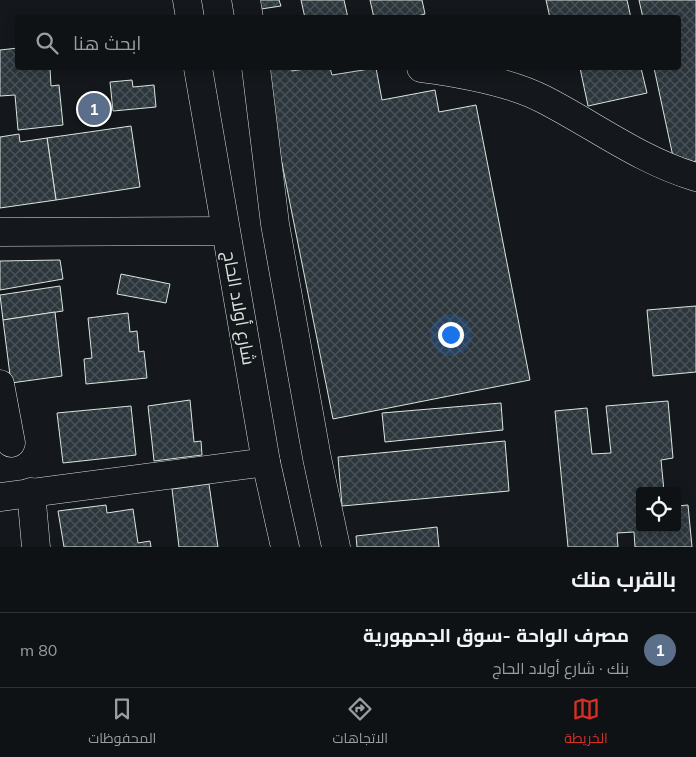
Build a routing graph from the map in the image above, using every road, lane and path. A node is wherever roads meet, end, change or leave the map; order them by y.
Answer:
1 (187, 0) edge
2 (246, 0) edge
3 (190, 15) edge
4 (248, 15) edge
5 (198, 70) edge
6 (256, 70) edge
7 (432, 70) edge
8 (696, 177) edge
9 (225, 231) junction
10 (0, 232) edge
11 (0, 384) edge
12 (11, 443) dead end
13 (266, 462) junction
14 (31, 492) junction
15 (0, 497) edge
16 (36, 547) edge
17 (285, 547) edge
18 (336, 547) edge

1 - 3 main road
2 - 4 main road
5 - 9 main road, شارع أولاد الحاج
6 - 18 main road
7 - 8 main road
9 - 10 main road
9 - 13 main road, شارع أولاد الحاج
11 - 12 main road
13 - 14 main road
13 - 17 main road, شارع أولاد الحاج
14 - 15 main road
14 - 16 main road

